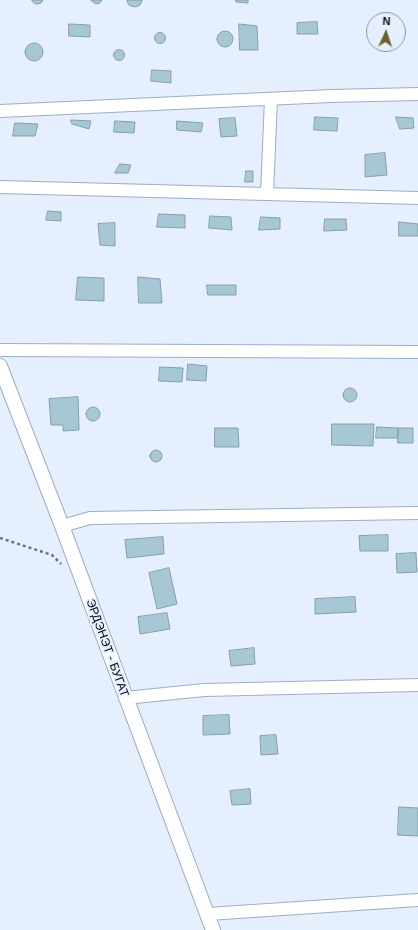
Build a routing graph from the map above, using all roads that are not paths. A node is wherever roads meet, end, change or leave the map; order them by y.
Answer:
1 (418, 94) edge
2 (271, 99) junction
3 (0, 111) edge
4 (0, 187) edge
5 (267, 194) junction
6 (418, 198) edge
7 (0, 350) edge
8 (418, 352) edge
9 (0, 366) edge
10 (418, 513) edge
11 (62, 526) junction
12 (418, 685) edge
13 (125, 698) junction
14 (418, 900) edge
15 (208, 914) junction
16 (213, 930) edge

1 - 2 street
2 - 3 street
2 - 5 street
4 - 5 street
5 - 6 street
7 - 8 street
9 - 11 street, ЭРДЭНЭТ - БУГАТ
10 - 11 street
11 - 13 street, ЭРДЭНЭТ - БУГАТ
12 - 13 street
13 - 15 street, ЭРДЭНЭТ - БУГАТ
14 - 15 street
15 - 16 street, ЭРДЭНЭТ - БУГАТ

